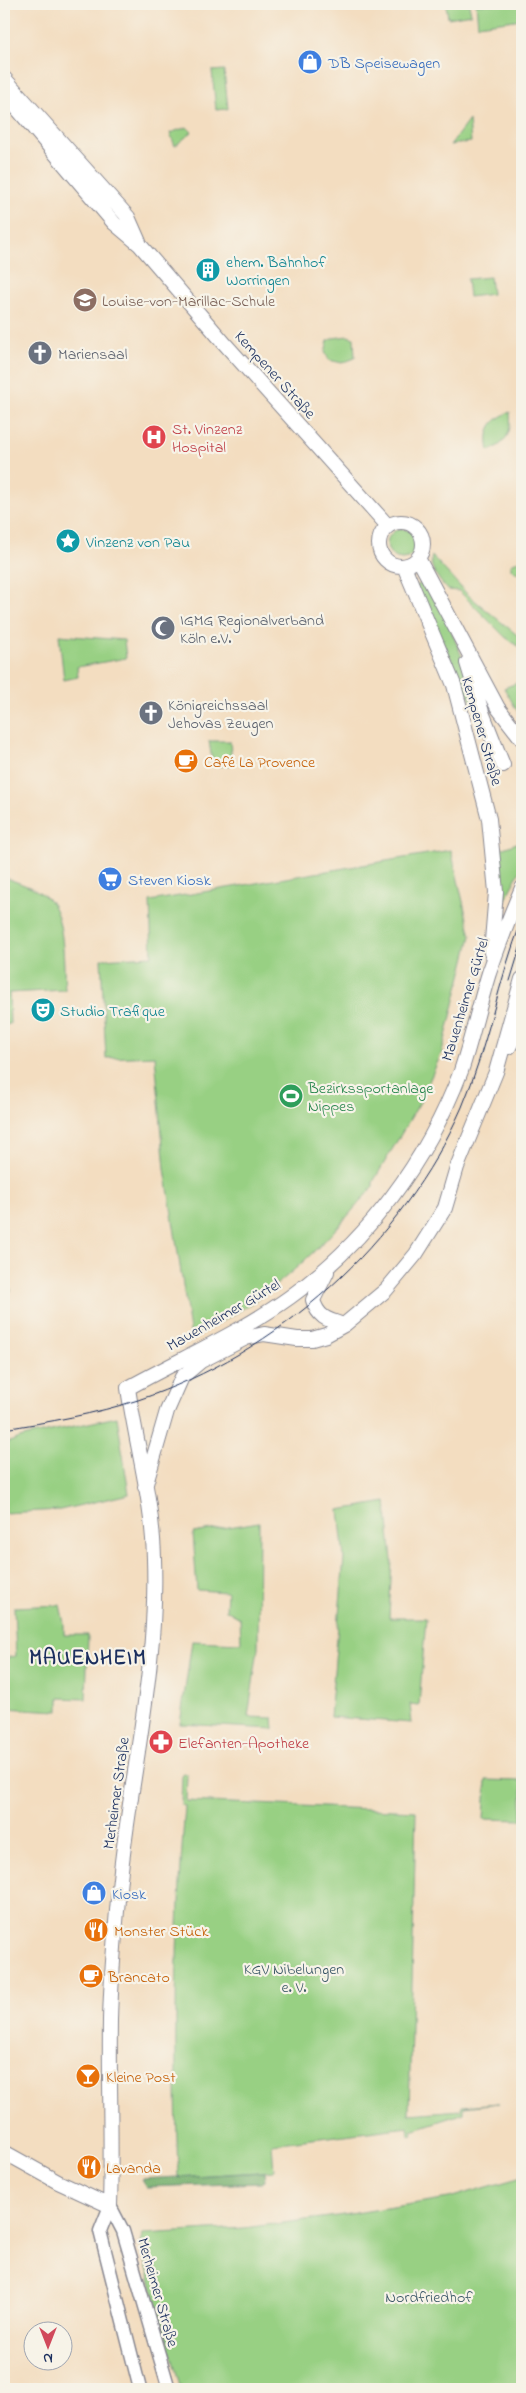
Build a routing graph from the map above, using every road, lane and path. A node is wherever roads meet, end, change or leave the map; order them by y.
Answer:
1 (4, 78) edge
2 (4, 93) edge
3 (140, 244) junction
4 (388, 526) junction
5 (418, 558) junction
6 (404, 566) junction
7 (451, 620) junction
8 (522, 739) edge
9 (503, 764) dead end
10 (522, 888) edge
11 (489, 974) junction
12 (522, 979) edge
13 (522, 1022) edge
14 (496, 1072) junction
15 (332, 1265) junction
16 (344, 1326) junction
17 (128, 1388) joint
18 (145, 1488) junction
19 (4, 2152) edge
20 (110, 2206) junction
21 (140, 2389) edge
22 (169, 2389) edge

1 - 3 main road, Kempener Straße
2 - 3 main road, Kempener Straße
3 - 4 main road, Kempener Straße
4 - 5 main road
4 - 6 main road
5 - 6 main road
5 - 7 main road, Kempener Straße
6 - 11 main road, Kempener Straße
7 - 8 main road, Kempener Straße
7 - 9 main road, Kempener Straße
10 - 11 main road, Mauenheimer Gürtel
11 - 15 main road, Mauenheimer Gürtel
12 - 14 main road, Mauenheimer Gürtel
13 - 14 main road
14 - 16 main road, Mauenheimer Gürtel
15 - 16 main road, Mauenheimer Gürtel
15 - 17 main road, Mauenheimer Gürtel
16 - 18 main road, Mauenheimer Gürtel
17 - 18 main road, Merheimer Straße
18 - 20 main road, Merheimer Straße
19 - 20 main road
20 - 21 street, Merheimer Straße
20 - 22 street, Merheimer Straße

